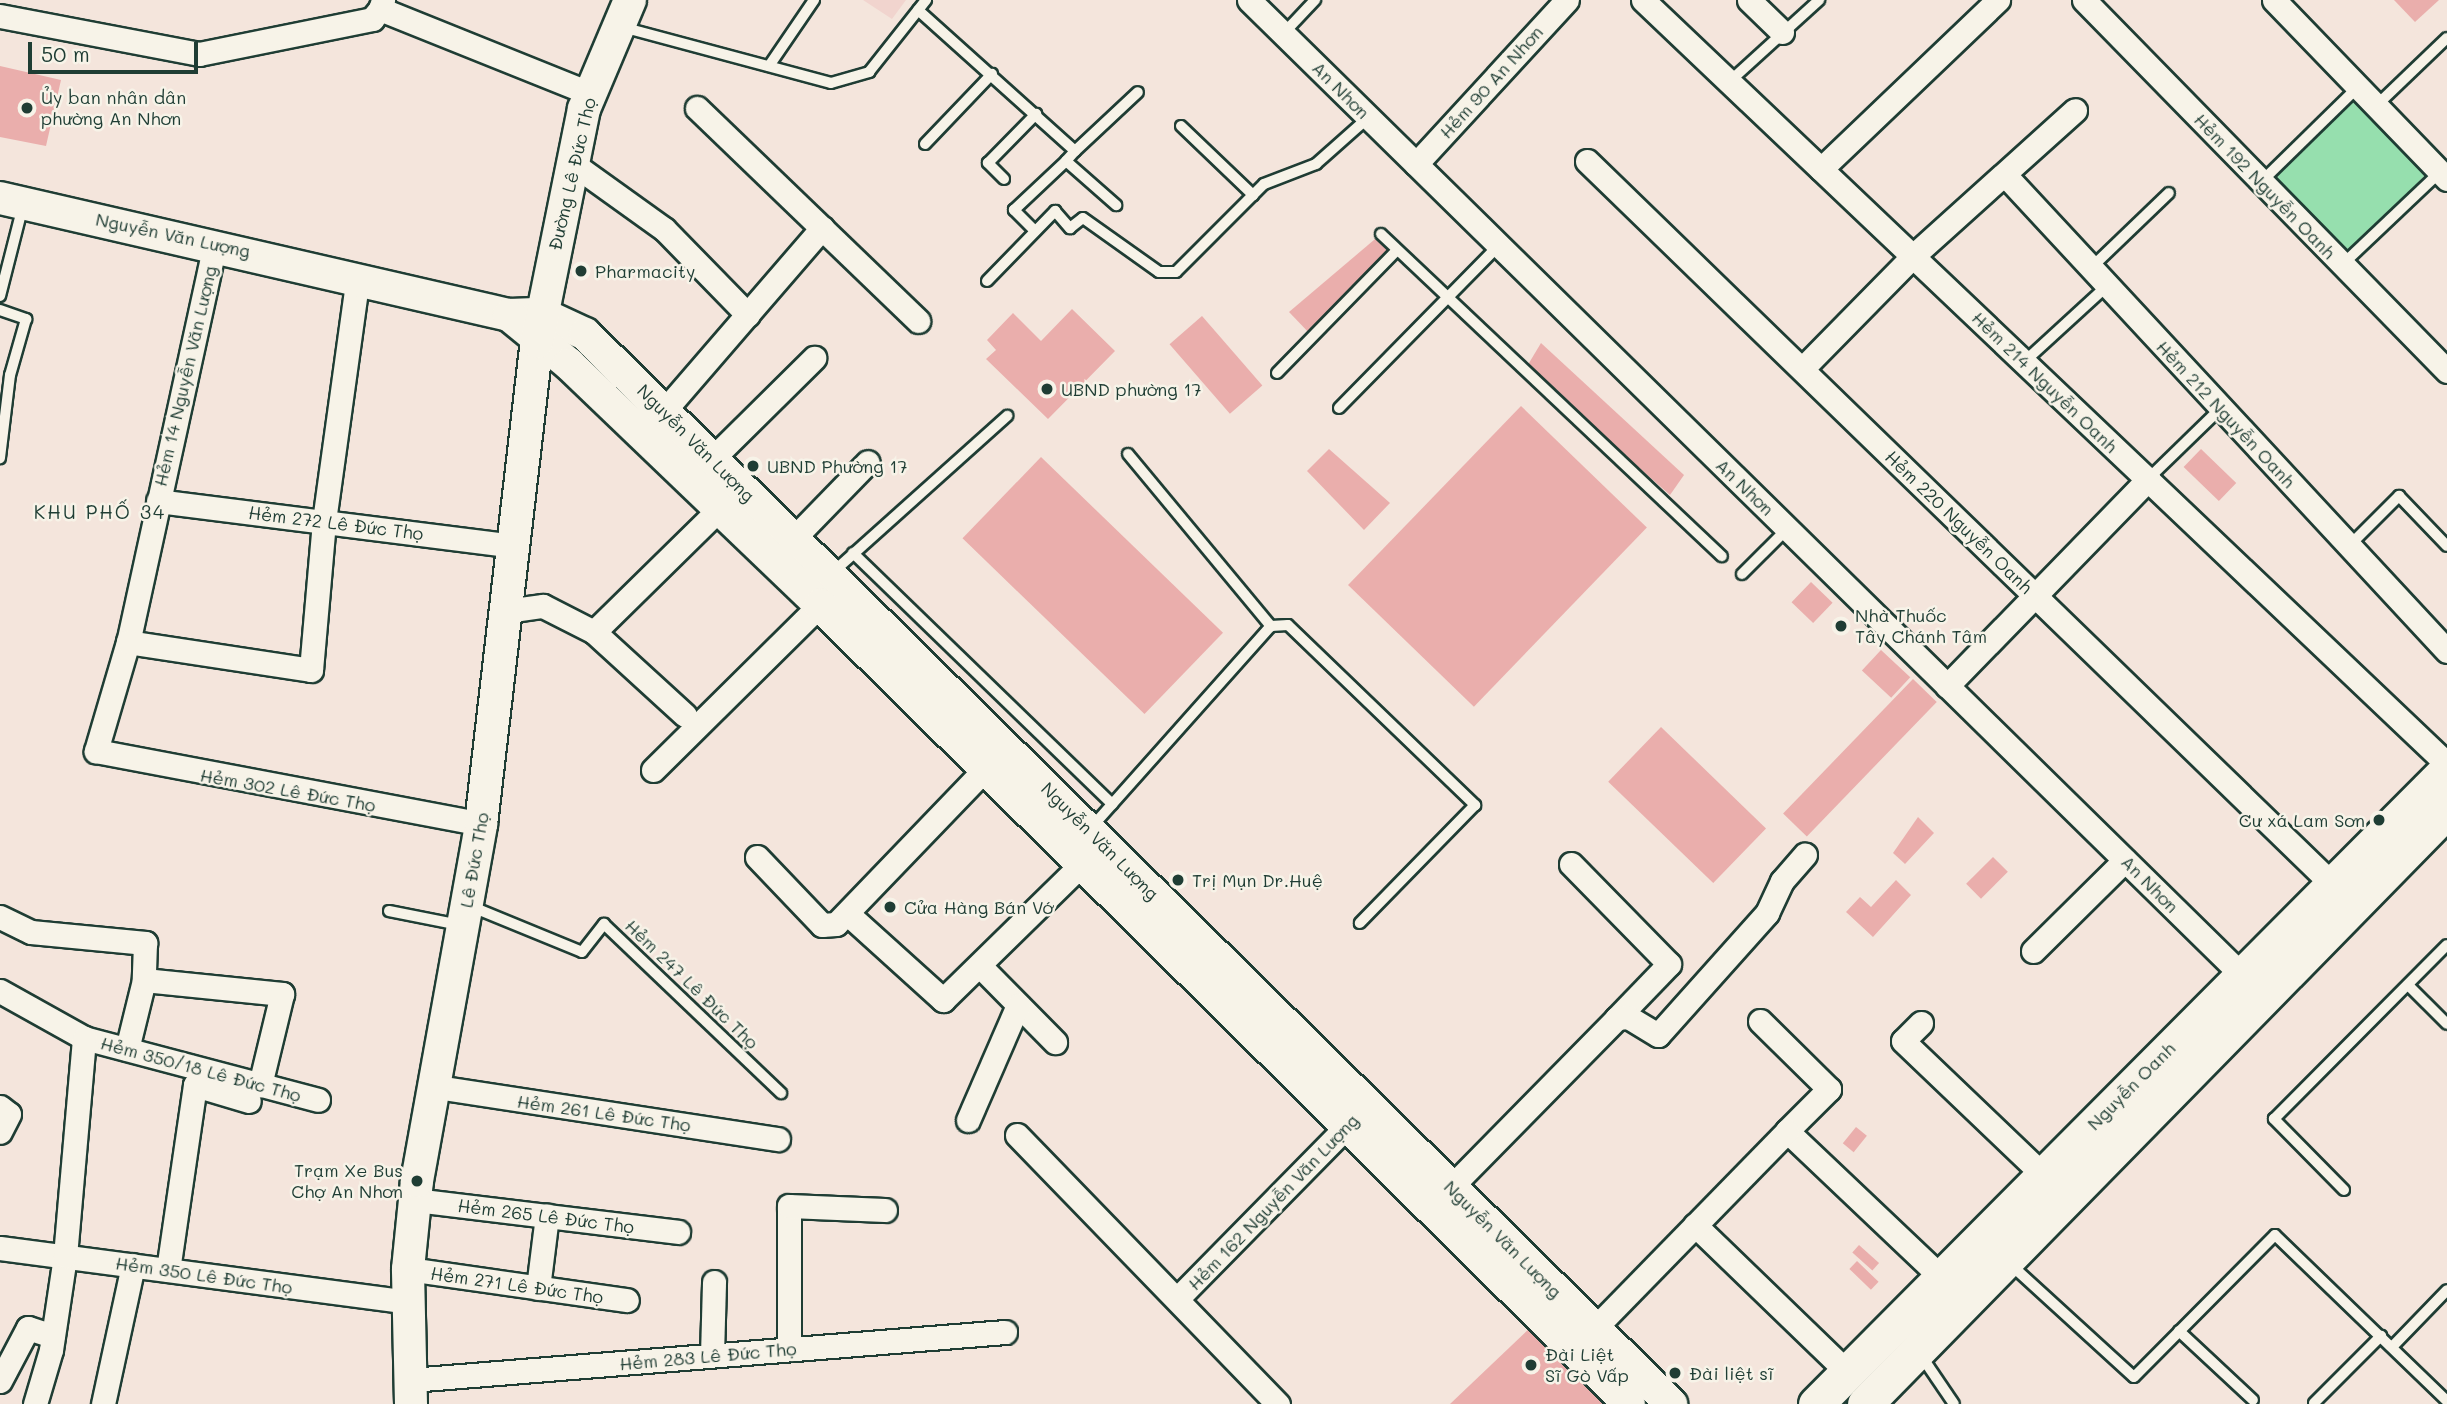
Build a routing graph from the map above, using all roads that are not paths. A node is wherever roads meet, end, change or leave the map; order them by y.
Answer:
1 (814, 0) edge
2 (926, 0) edge
3 (1249, 0) edge
4 (1315, 0) edge
5 (1567, 0) edge
6 (1643, 0) edge
7 (1749, 0) edge
8 (1819, 0) edge
9 (1998, 0) edge
10 (2084, 0) edge
11 (2274, 0) edge
12 (382, 4) edge
13 (918, 10) junction
14 (625, 13) edge
15 (0, 16) edge
16 (1782, 32) junction
17 (1283, 34) junction
18 (2447, 38) edge
19 (769, 66) junction
20 (992, 74) junction
21 (1729, 82) junction
22 (2358, 87) junction
23 (1138, 92) dead end
24 (590, 93) junction
25 (2376, 106) junction
26 (697, 108) dead end
27 (2075, 110) dead end
28 (1036, 114) junction
29 (1368, 117) junction
30 (1181, 127) dead end
31 (925, 144) dead end
32 (1075, 151) junction
33 (1066, 161) junction
34 (1587, 161) dead end
35 (572, 163) junction
36 (1416, 164) junction
37 (1821, 169) junction
38 (2006, 176) junction
39 (2444, 176) edge
40 (1004, 179) dead end
41 (2261, 182) junction
42 (2168, 193) dead end
43 (1253, 195) junction
44 (12, 200) edge
45 (1116, 205) dead end
46 (822, 228) junction
47 (1035, 231) junction
48 (1381, 234) dead end
49 (215, 244) junction
50 (1499, 245) junction
51 (1397, 250) junction
52 (1913, 256) junction
53 (2342, 265) junction
54 (2091, 268) junction
55 (358, 276) junction
56 (987, 281) dead end
57 (2107, 286) junction
58 (0, 296) edge
59 (1448, 296) junction
60 (0, 310) edge
61 (748, 315) junction
62 (918, 321) dead end
63 (539, 328) junction
64 (814, 358) dead end
65 (2024, 362) junction
66 (1802, 369) junction
67 (2447, 371) edge
68 (1277, 373) dead end
69 (1339, 408) dead end
70 (2221, 408) junction
71 (664, 411) junction
72 (1007, 416) dead end
73 (1128, 454) dead end
74 (0, 458) edge
75 (712, 459) junction
76 (868, 462) dead end
77 (2148, 480) junction
78 (158, 501) junction
79 (719, 509) junction
80 (324, 521) junction
81 (1787, 528) junction
82 (793, 539) junction
83 (514, 546) junction
84 (2350, 546) junction
85 (2447, 546) edge
86 (853, 553) junction
87 (1722, 556) dead end
88 (1742, 574) dead end
89 (820, 593) junction
90 (2035, 596) junction
91 (506, 611) junction
92 (1271, 626) junction
93 (594, 632) junction
94 (128, 642) junction
95 (2447, 651) edge
96 (1947, 686) junction
97 (685, 715) dead end
98 (96, 751) joint
99 (2447, 764) edge
100 (985, 769) junction
101 (653, 770) dead end
102 (2447, 770) edge
103 (1112, 804) junction
104 (2447, 810) edge
105 (481, 824) junction
106 (1080, 849) junction
107 (1805, 855) dead end
108 (757, 857) dead end
109 (2125, 860) junction
110 (1571, 864) dead end
111 (2332, 884) junction
112 (389, 911) dead end
113 (465, 915) junction
114 (849, 915) junction
115 (0, 917) edge
116 (1360, 923) dead end
117 (2447, 945) edge
118 (2033, 951) dead end
119 (979, 966) junction
120 (144, 981) junction
121 (2253, 986) junction
122 (2410, 987) junction
123 (0, 991) edge
124 (1018, 1005) junction
125 (1617, 1018) junction
126 (1760, 1021) dead end
127 (1921, 1023) dead end
128 (2447, 1024) edge
129 (84, 1038) junction
130 (1055, 1042) dead end
131 (127, 1049) junction
132 (431, 1086) junction
133 (254, 1093) junction
134 (781, 1093) dead end
135 (318, 1100) dead end
136 (0, 1107) edge
137 (1358, 1116) junction
138 (968, 1120) dead end
139 (1787, 1131) junction
140 (0, 1132) edge
141 (1017, 1135) dead end
142 (778, 1139) dead end
143 (2043, 1175) junction
144 (1451, 1187) junction
145 (2344, 1190) dead end
146 (415, 1200) junction
147 (885, 1210) dead end
148 (547, 1216) junction
149 (1695, 1225) junction
150 (678, 1232) dead end
151 (0, 1248) edge
152 (65, 1256) junction
153 (2006, 1260) junction
154 (133, 1265) junction
155 (408, 1269) junction
156 (168, 1270) junction
157 (1941, 1277) junction
158 (714, 1282) dead end
159 (538, 1288) junction
160 (2447, 1290) edge
161 (1177, 1299) junction
162 (627, 1300) dead end
163 (408, 1302) junction
164 (1595, 1328) junction
165 (2179, 1331) junction
166 (1005, 1332) dead end
167 (53, 1336) junction
168 (2381, 1336) junction
169 (2392, 1347) junction
170 (789, 1349) junction
171 (1919, 1351) junction
172 (712, 1355) junction
173 (1848, 1373) junction
174 (0, 1381) edge
175 (411, 1392) edge
176 (2253, 1400) dead end
177 (2447, 1401) edge
178 (113, 1403) edge
179 (2314, 1403) edge
180 (35, 1404) edge
181 (1279, 1404) edge
182 (1629, 1404) edge
183 (1671, 1404) edge
184 (1816, 1404) edge
185 (1867, 1404) edge
186 (1954, 1404) edge

1 - 19 lane
2 - 13 lane
3 - 17 street, An Nhơn
4 - 17 lane
5 - 36 street, Hẻm 90 An Nhơn
6 - 21 street, Hẻm 214 Nguyễn Oanh
7 - 16 street
8 - 16 lane
9 - 37 street
10 - 41 street, Hẻm 192 Nguyễn Oanh
11 - 22 street
12 - 15 street
12 - 24 street
13 - 19 lane
13 - 20 lane
14 - 19 lane
14 - 24 street, Đường Lê Đức Thọ
16 - 21 lane
17 - 29 street, An Nhơn
18 - 25 lane
20 - 28 lane
20 - 31 lane
21 - 37 street, Hẻm 214 Nguyễn Oanh
22 - 25 street
22 - 41 lane
23 - 32 lane
24 - 35 street, Đường Lê Đức Thọ
25 - 39 street
26 - 46 street
27 - 38 street
28 - 32 lane
28 - 40 lane
29 - 36 street, An Nhơn
29 - 43 lane
30 - 43 lane
32 - 33 lane
33 - 45 lane
33 - 47 lane
34 - 66 street, Hẻm 220 Nguyễn Oanh
35 - 61 street
35 - 63 street, Đường Lê Đức Thọ
36 - 50 street, An Nhơn
37 - 52 street, Hẻm 214 Nguyễn Oanh
38 - 52 street
38 - 54 street, Hẻm 212 Nguyễn Oanh
39 - 53 lane
41 - 53 street, Hẻm 192 Nguyễn Oanh
42 - 54 lane
43 - 47 lane
44 - 49 street, Nguyễn Văn Lượng
44 - 58 lane
46 - 61 street
46 - 62 street
47 - 56 lane
48 - 51 lane
49 - 55 street, Nguyễn Văn Lượng
49 - 78 street, Hẻm 14 Nguyễn Văn Lượng
50 - 59 lane
50 - 81 street, An Nhơn
51 - 59 lane
51 - 68 lane
52 - 65 street, Hẻm 214 Nguyễn Oanh
52 - 66 street
53 - 67 street, Hẻm 192 Nguyễn Oanh
54 - 57 street, Hẻm 212 Nguyễn Oanh
55 - 63 street, Nguyễn Văn Lượng
55 - 80 street
57 - 65 lane
57 - 70 street, Hẻm 212 Nguyễn Oanh
59 - 69 lane
59 - 87 lane
60 - 74 lane
61 - 71 street
63 - 71 street, Nguyễn Văn Lượng
63 - 79 street, Nguyễn Văn Lượng
63 - 83 street, Lê Đức Thọ
64 - 75 street
65 - 77 street, Hẻm 214 Nguyễn Oanh
66 - 90 street, Hẻm 220 Nguyễn Oanh
70 - 77 lane
70 - 84 street, Hẻm 212 Nguyễn Oanh
71 - 75 street, Nguyễn Văn Lượng
72 - 86 lane
73 - 92 lane
75 - 82 street, Nguyễn Văn Lượng
76 - 82 street
77 - 90 street
77 - 99 street, Hẻm 214 Nguyễn Oanh
78 - 80 street, Hẻm 272 Lê Đức Thọ
78 - 94 street, Hẻm 14 Nguyễn Văn Lượng
79 - 89 street, Nguyễn Văn Lượng
79 - 93 street
80 - 83 street, Hẻm 272 Lê Đức Thọ
80 - 94 street
81 - 88 lane
81 - 96 street, An Nhơn
82 - 89 street, Nguyễn Văn Lượng
83 - 91 street, Lê Đức Thọ
84 - 85 lane
84 - 95 street, Hẻm 212 Nguyễn Oanh
86 - 89 lane
86 - 103 lane
89 - 100 street, Nguyễn Văn Lượng
89 - 101 street
89 - 106 street, Nguyễn Văn Lượng
90 - 96 street
90 - 111 street, Hẻm 220 Nguyễn Oanh
91 - 93 street
91 - 105 street, Lê Đức Thọ
92 - 103 lane
92 - 116 lane
93 - 97 street
94 - 98 street, Hẻm 14 Nguyễn Văn Lượng
96 - 109 street, An Nhơn
98 - 105 street, Hẻm 302 Lê Đức Thọ
100 - 106 street, Nguyễn Văn Lượng
100 - 114 street
102 - 111 main road, Nguyễn Oanh
103 - 106 lane
104 - 121 main road, Nguyễn Oanh
105 - 113 street, Lê Đức Thọ
106 - 119 street
106 - 137 street, Nguyễn Văn Lượng
107 - 125 street
108 - 114 street
109 - 118 street
109 - 121 street, An Nhơn
110 - 125 street
111 - 121 main road, Nguyễn Oanh
112 - 113 lane
113 - 132 street, Lê Đức Thọ
113 - 134 lane, Hẻm 247 Lê Đức Thọ
114 - 119 street
115 - 120 street
117 - 122 lane
119 - 124 street
120 - 131 street
120 - 133 street
121 - 143 main road, Nguyễn Oanh
121 - 153 main road, Nguyễn Oanh
122 - 128 lane
122 - 145 lane
123 - 129 street, Hẻm 350/18 Lê Đức Thọ
124 - 130 street
124 - 138 street
125 - 144 street
126 - 139 street
127 - 143 street
129 - 131 street, Hẻm 350/18 Lê Đức Thọ
129 - 152 street, Hẻm 350/18 Lê Đức Thọ
131 - 133 street, Hẻm 350/18 Lê Đức Thọ
132 - 142 street, Hẻm 261 Lê Đức Thọ
132 - 146 street, Lê Đức Thọ
133 - 135 street, Hẻm 350/18 Lê Đức Thọ
133 - 156 street
136 - 140 street
137 - 144 street, Nguyễn Văn Lượng
137 - 161 street, Hẻm 162 Nguyễn Văn Lượng
137 - 182 street, Nguyễn Văn Lượng
139 - 149 street
139 - 157 street
141 - 161 street, Hẻm 162 Nguyễn Văn Lượng
143 - 157 main road, Nguyễn Oanh
144 - 164 street, Nguyễn Văn Lượng
146 - 148 street, Hẻm 265 Lê Đức Thọ
146 - 155 street, Lê Đức Thọ
147 - 170 street
148 - 150 street, Hẻm 265 Lê Đức Thọ
148 - 159 street
149 - 164 street
149 - 173 street
151 - 152 street, Hẻm 350 Lê Đức Thọ
152 - 154 street, Hẻm 350 Lê Đức Thọ
152 - 167 street, Hẻm 350/18 Lê Đức Thọ
153 - 165 lane
153 - 171 main road, Nguyễn Oanh
154 - 156 street, Hẻm 350 Lê Đức Thọ
154 - 178 street
155 - 159 street, Hẻm 271 Lê Đức Thọ
155 - 163 street, Lê Đức Thọ
156 - 163 street, Hẻm 350 Lê Đức Thọ
157 - 173 main road, Nguyễn Oanh
158 - 172 street
159 - 162 street, Hẻm 271 Lê Đức Thọ
160 - 169 lane
161 - 181 street, Hẻm 162 Nguyễn Văn Lượng
163 - 175 street, Lê Đức Thọ
164 - 183 street, Nguyễn Văn Lượng
165 - 168 lane
165 - 176 lane
166 - 170 street, Hẻm 283 Lê Đức Thọ
167 - 174 street
167 - 180 street, Hẻm 350/18 Lê Đức Thọ
168 - 169 lane
168 - 179 lane
169 - 177 lane
170 - 172 street, Hẻm 283 Lê Đức Thọ
171 - 185 main road, Nguyễn Oanh
171 - 186 lane
172 - 175 street, Hẻm 283 Lê Đức Thọ
173 - 184 main road, Nguyễn Oanh

